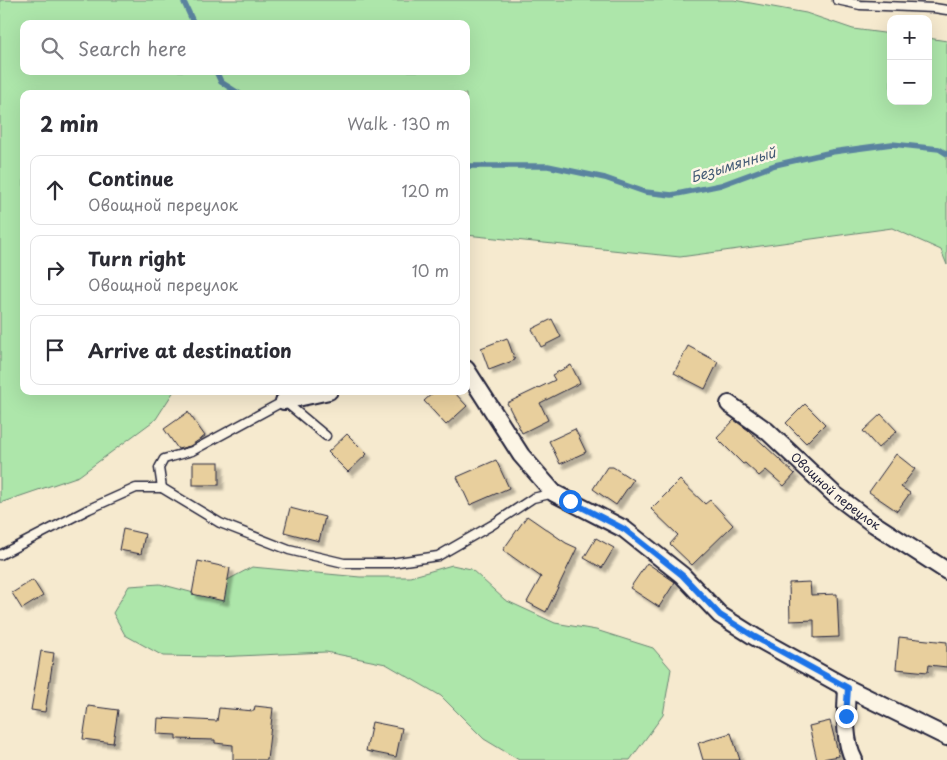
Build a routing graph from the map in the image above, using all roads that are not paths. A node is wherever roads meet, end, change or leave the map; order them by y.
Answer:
1 (837, 0) edge
2 (947, 10) edge
3 (470, 375) edge
4 (311, 395) edge
5 (284, 401) junction
6 (729, 404) dead end
7 (326, 436) dead end
8 (162, 488) junction
9 (554, 493) junction
10 (0, 555) edge
11 (947, 571) edge
12 (848, 688) junction
13 (947, 737) edge
14 (854, 760) edge

1 - 2 lane
3 - 9 street
4 - 5 street
5 - 7 lane
5 - 8 lane
6 - 11 street, Овощной переулок
8 - 9 lane
8 - 10 lane
9 - 12 street
12 - 13 street
12 - 14 street

